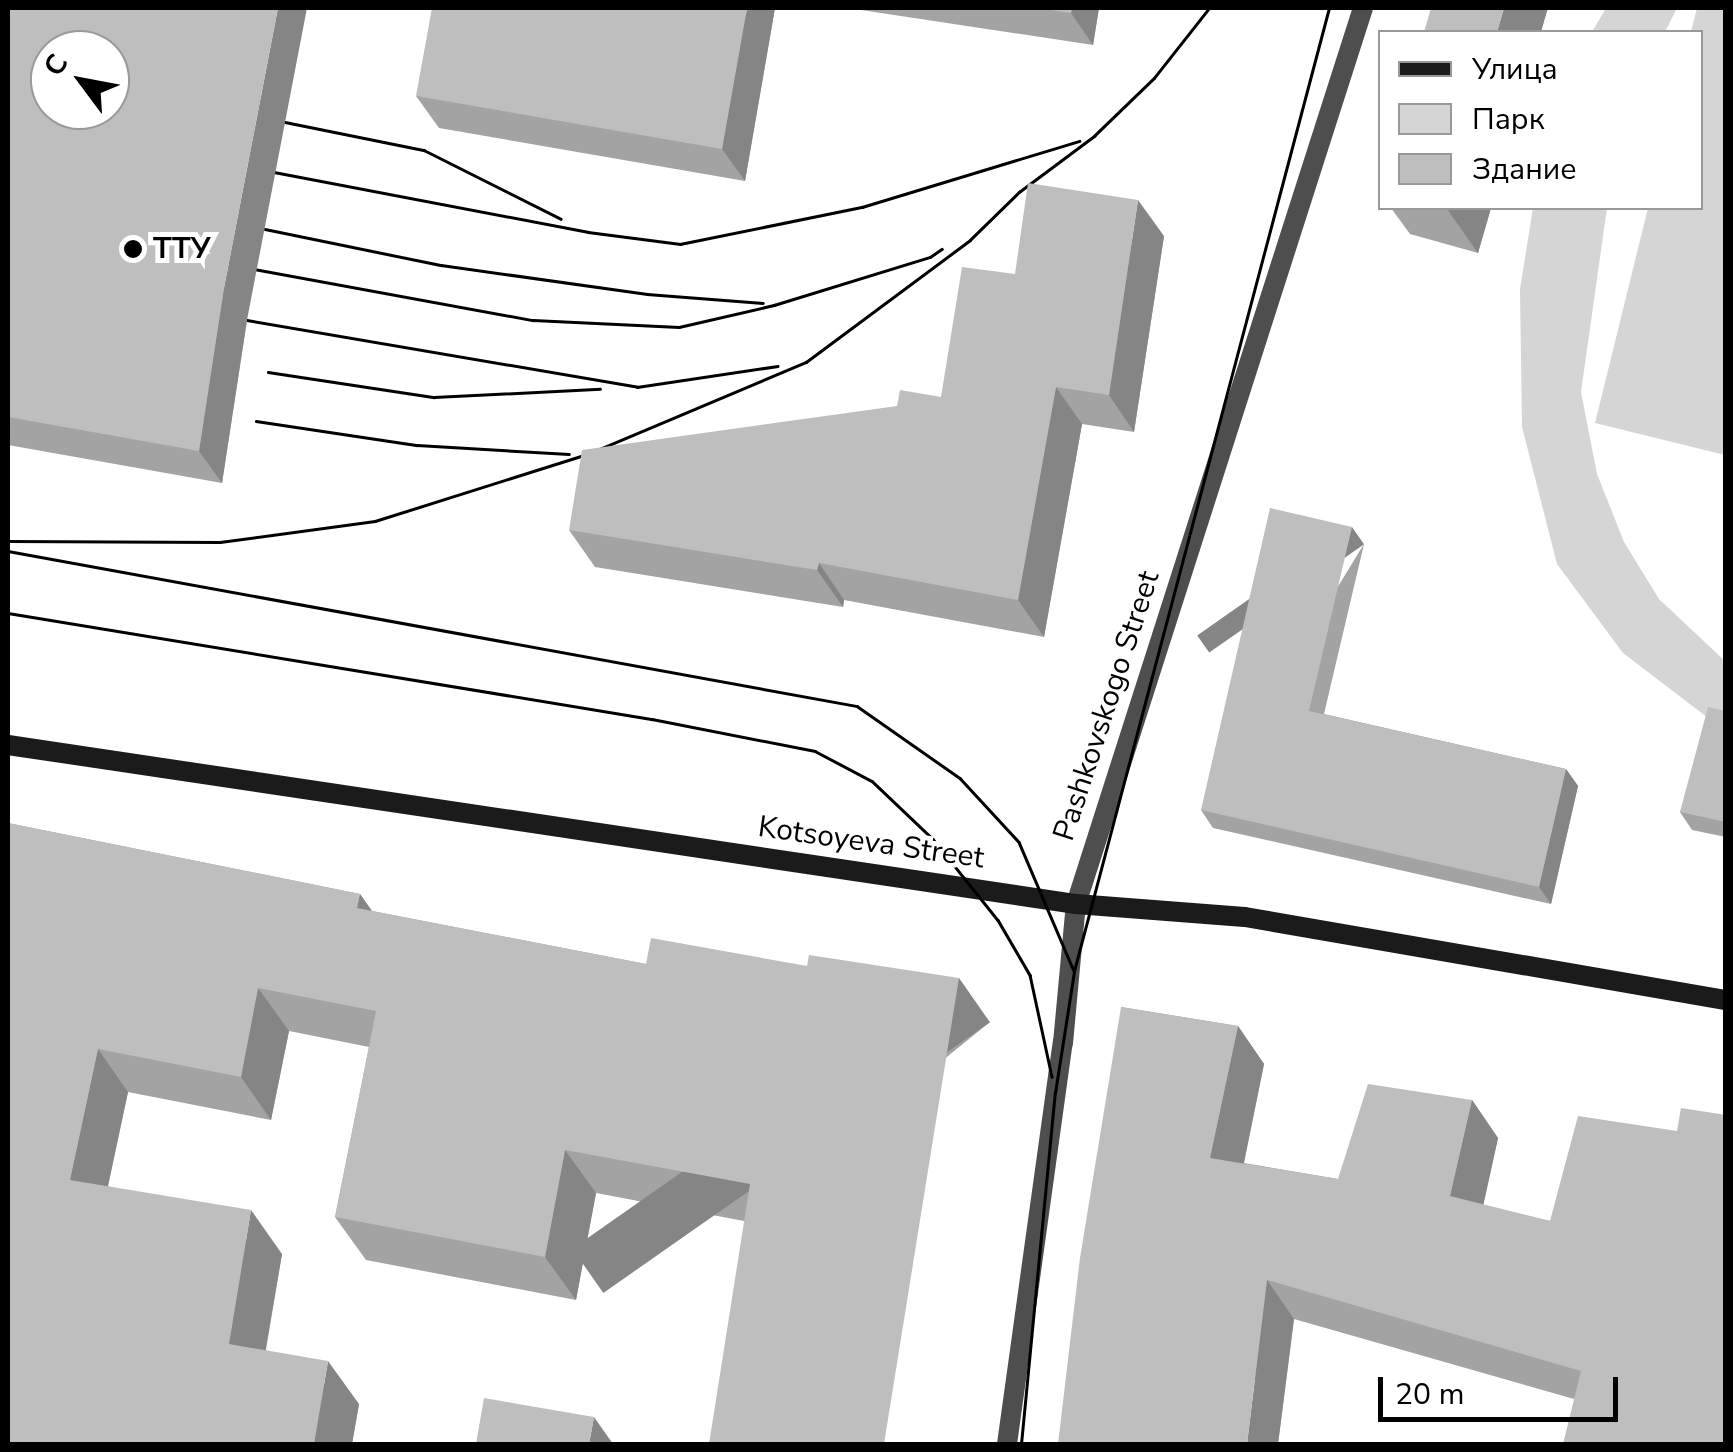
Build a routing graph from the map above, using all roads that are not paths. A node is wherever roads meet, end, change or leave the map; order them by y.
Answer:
1 (1362, 8) edge
2 (8, 745) edge
3 (1076, 904) junction
4 (1726, 1000) edge
5 (1007, 1444) edge

1 - 3 street, Pashkovskogo Street
2 - 3 street, Kotsoyeva Street
3 - 4 street, Kotsoyeva Street
3 - 5 street, Pashkovskogo Street

